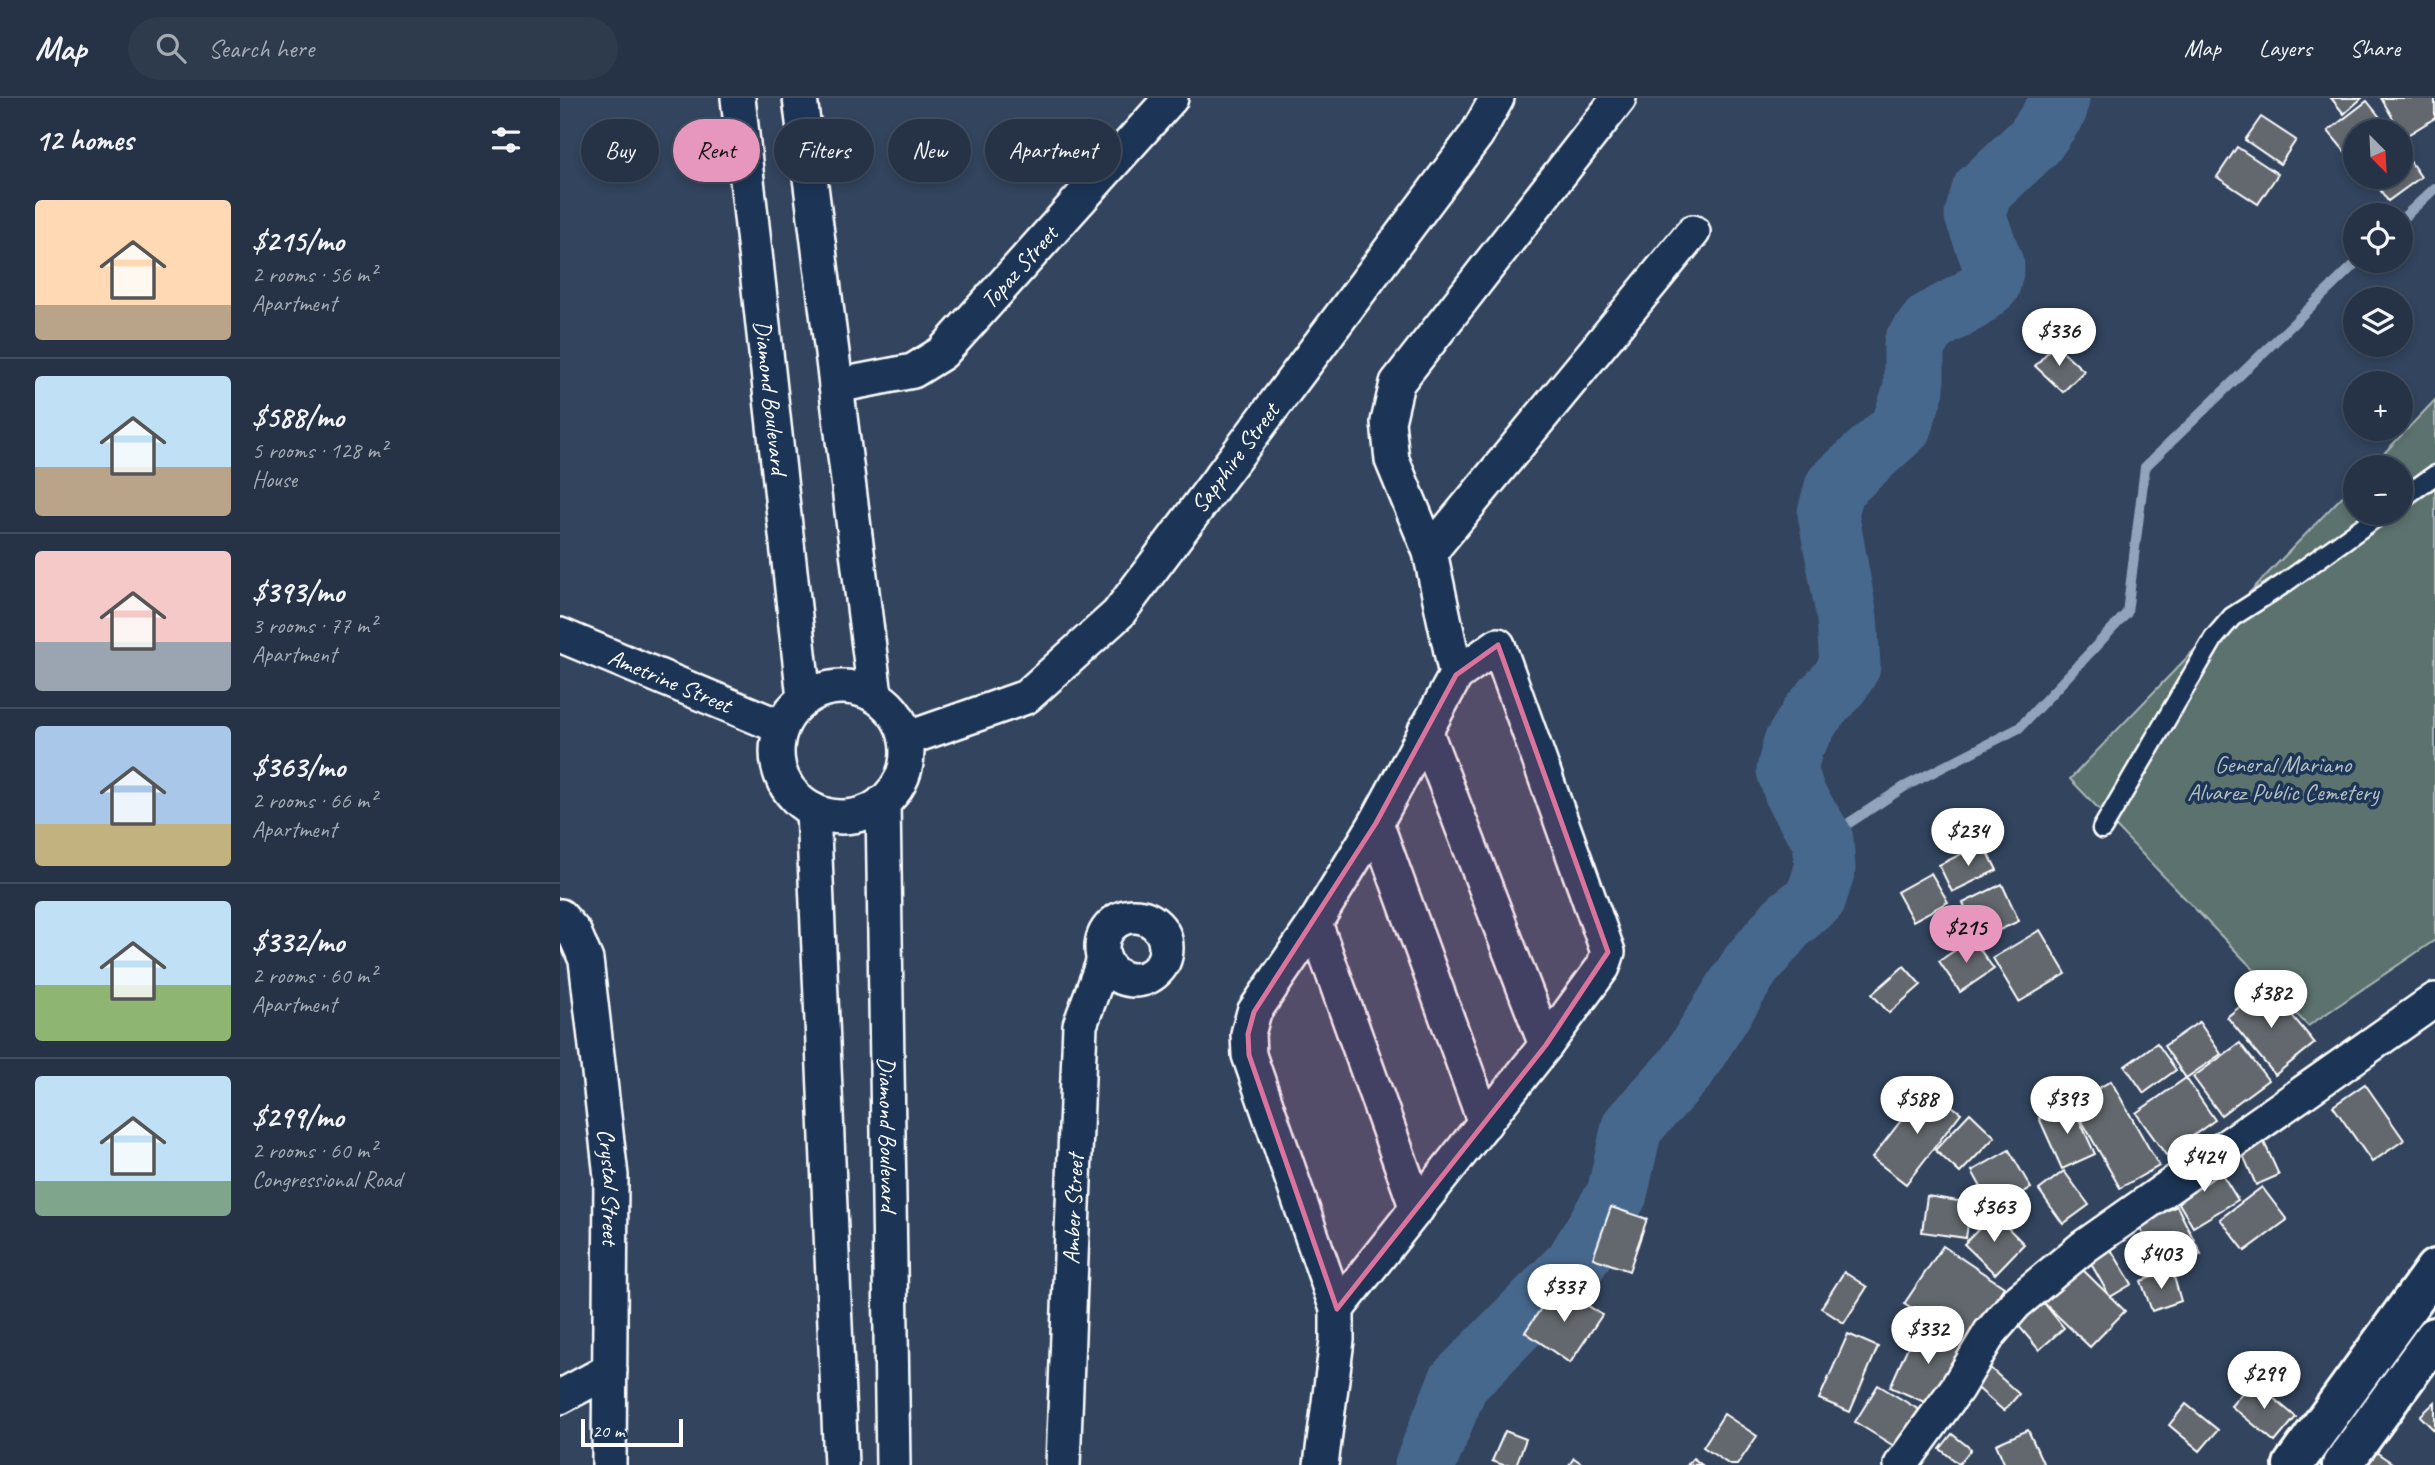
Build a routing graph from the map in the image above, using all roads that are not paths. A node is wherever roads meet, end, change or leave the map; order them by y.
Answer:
1 (738, 98) edge
2 (800, 98) edge
3 (1171, 98) edge
4 (1497, 98) edge
5 (1619, 98) edge
6 (1693, 232) dead end
7 (836, 386) junction
8 (2435, 475) edge
9 (2413, 491) edge
10 (2365, 525) edge
11 (1430, 552) junction
12 (560, 635) edge
13 (1456, 675) junction
14 (875, 695) junction
15 (804, 698) junction
16 (781, 727) junction
17 (1425, 730) junction
18 (906, 738) junction
19 (883, 802) junction
20 (813, 810) junction
21 (1376, 823) junction
22 (2102, 829) dead end
23 (560, 916) edge
24 (1315, 923) junction
25 (1104, 960) dead end
26 (2435, 1000) edge
27 (1546, 1045) junction
28 (1485, 1123) junction
29 (1417, 1209) junction
30 (2435, 1269) edge
31 (1337, 1309) junction
32 (2435, 1337) edge
33 (610, 1370) junction
34 (560, 1397) edge
35 (609, 1465) edge
36 (841, 1465) edge
37 (893, 1465) edge
38 (1063, 1465) edge
39 (1321, 1465) edge
40 (1900, 1465) edge
41 (2292, 1465) edge
42 (2342, 1465) edge

1 - 15 street, Diamond Boulevard
2 - 7 street
3 - 7 street, Topaz Street
4 - 18 street, Sapphire Street
5 - 11 street
6 - 11 street
7 - 14 street
8 - 9 lane
10 - 22 lane
11 - 13 street
12 - 16 street, Ametrine Street
13 - 17 street
13 - 27 street
14 - 15 street
14 - 18 street
15 - 16 street
16 - 20 street
17 - 21 street
17 - 27 street
18 - 19 street
19 - 20 street
19 - 37 street, Diamond Boulevard
20 - 36 street
21 - 24 street
21 - 28 street
23 - 33 street, Crystal Street
24 - 29 street
24 - 31 street
25 - 38 street, Amber Street
26 - 40 street
27 - 28 street
28 - 29 street
29 - 31 street
30 - 41 main road
31 - 39 street
32 - 42 main road
33 - 34 street
33 - 35 street, Crystal Street

